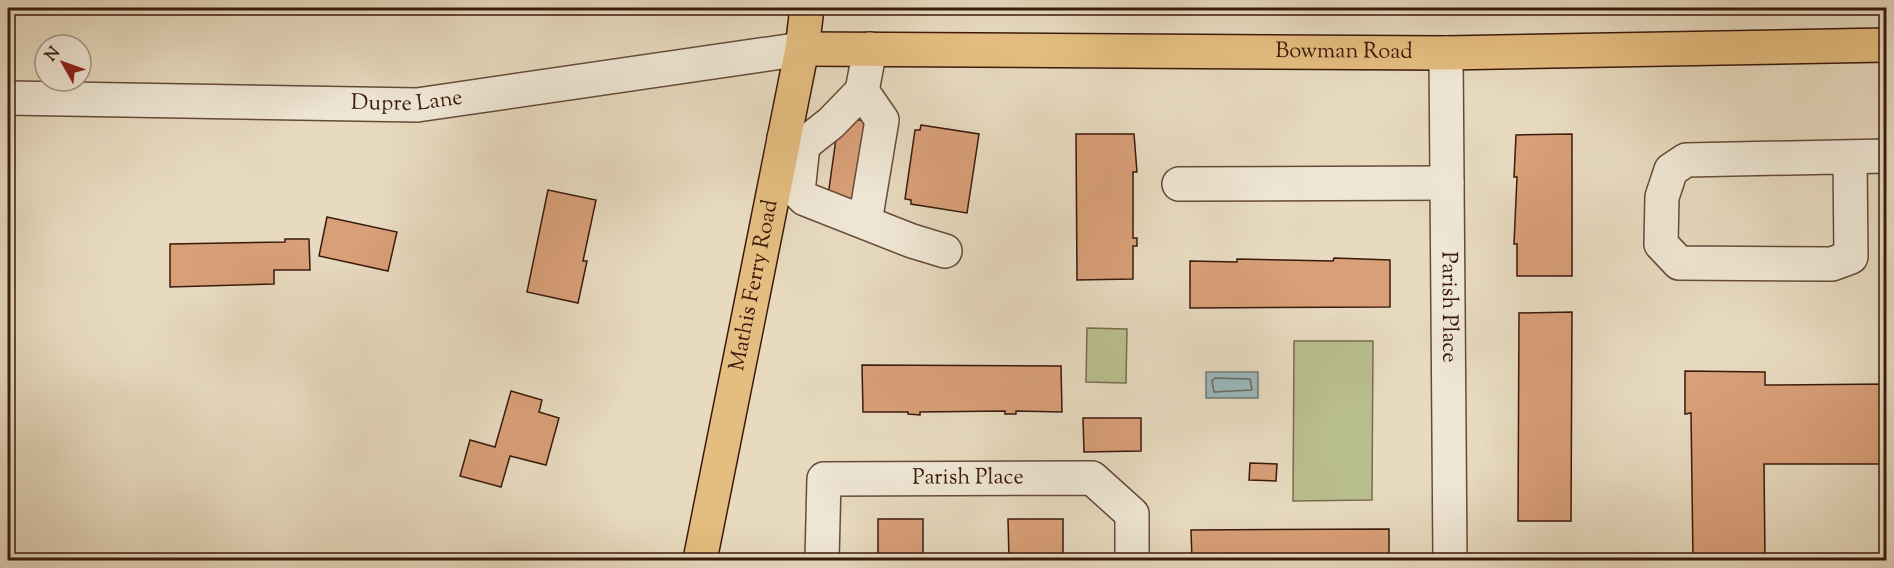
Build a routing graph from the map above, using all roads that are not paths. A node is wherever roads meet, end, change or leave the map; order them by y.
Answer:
1 (807, 8) edge
2 (1887, 45) edge
3 (802, 49) junction
4 (870, 49) junction
5 (1446, 53) junction
6 (862, 91) junction
7 (8, 98) edge
8 (794, 141) junction
9 (1887, 156) edge
10 (1850, 157) junction
11 (1447, 183) junction
12 (1179, 184) dead end
13 (865, 222) junction
14 (945, 251) dead end
15 (700, 561) edge
16 (822, 561) edge
17 (1132, 561) edge
18 (1450, 561) edge

1 - 3 main road, Mathis Ferry Road
2 - 5 main road, Bowman Road
3 - 4 main road, Bowman Road
3 - 7 street, Dupre Lane
3 - 8 main road, Mathis Ferry Road
4 - 5 main road, Bowman Road
4 - 6 street
5 - 11 street, Parish Place
6 - 8 street
6 - 13 street
8 - 13 street
8 - 15 main road, Mathis Ferry Road
9 - 10 street
10 - 10 street
11 - 12 street
11 - 18 street, Parish Place
13 - 14 street
16 - 17 street, Parish Place

